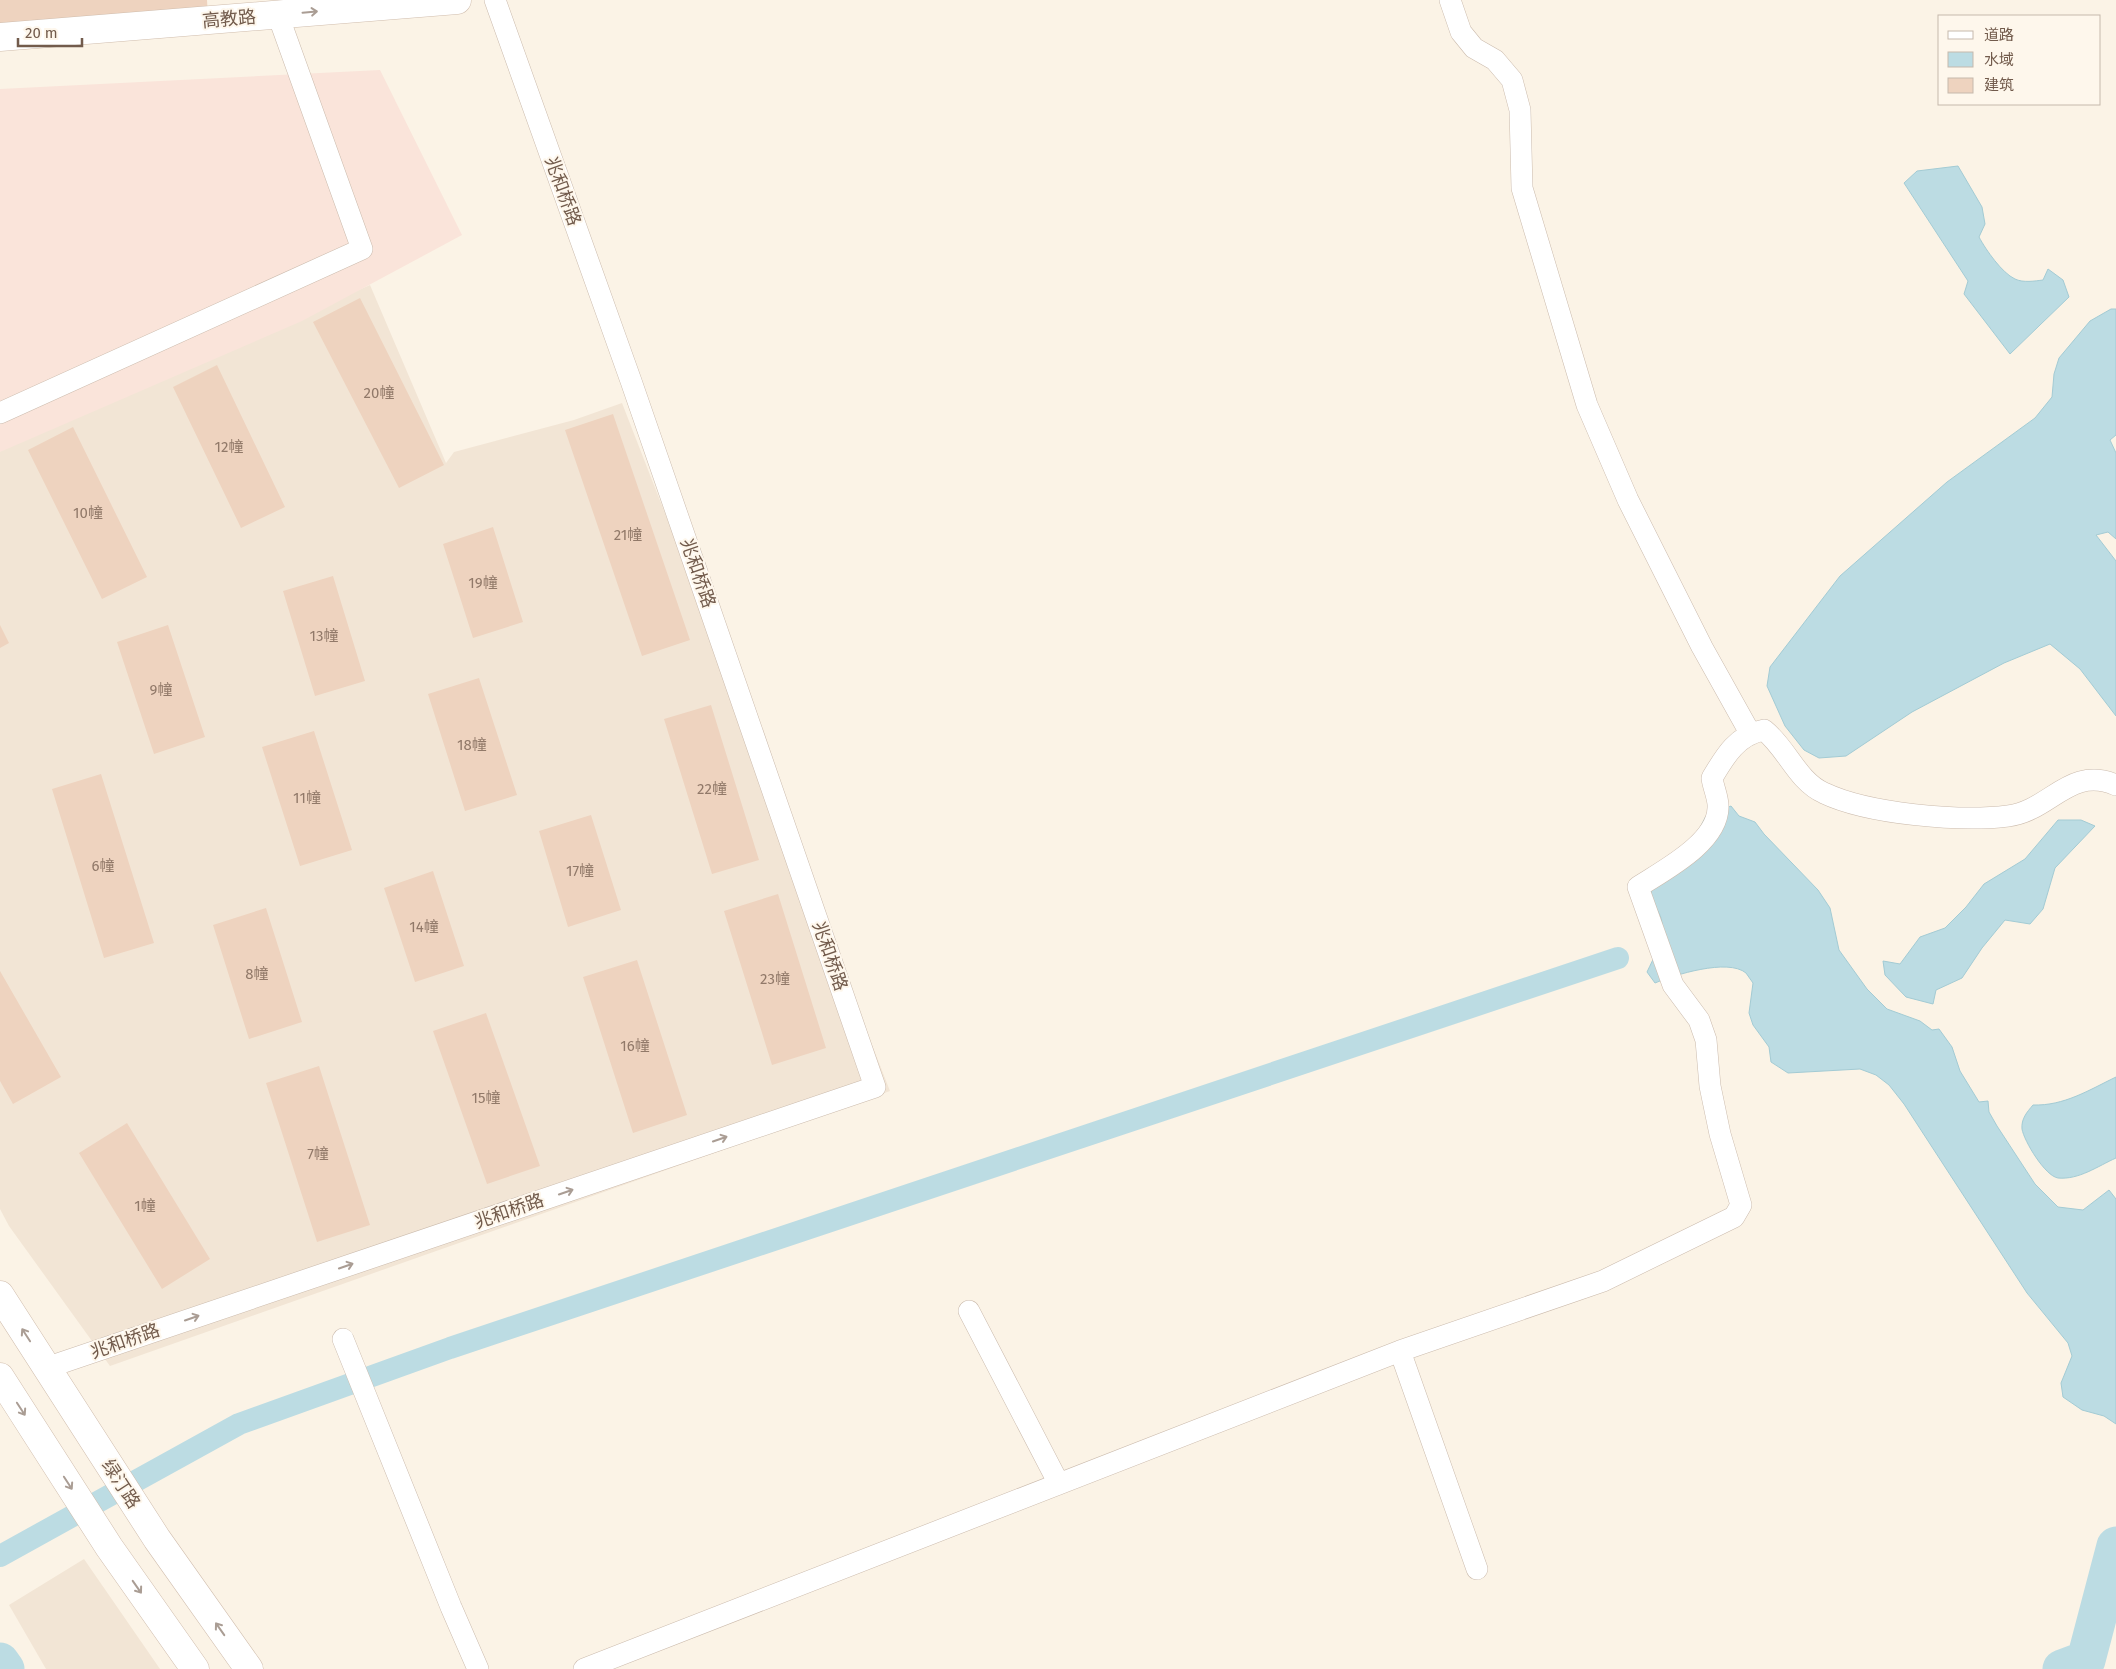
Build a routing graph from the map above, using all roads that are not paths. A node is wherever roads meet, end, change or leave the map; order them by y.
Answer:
1 (458, 0) edge
2 (495, 0) edge
3 (1450, 0) edge
4 (278, 15) junction
5 (0, 37) edge
6 (0, 413) edge
7 (1750, 733) junction
8 (2116, 785) edge
9 (0, 1295) edge
10 (969, 1311) dead end
11 (343, 1339) dead end
12 (1400, 1351) junction
13 (46, 1368) junction
14 (0, 1377) edge
15 (1059, 1484) junction
16 (1477, 1569) dead end
17 (195, 1669) edge
18 (248, 1669) edge
19 (478, 1669) edge
20 (584, 1669) edge

4 -> 1 main road, 高教路
13 -> 2 street, 兆和桥路
3 - 7 street
4 - 5 main road, 高教路
4 - 6 street
7 - 8 street
7 - 12 street
13 -> 9 main road, 绿汀路
10 - 15 street
11 - 19 street
12 - 15 street
12 - 16 street
18 -> 13 main road, 绿汀路
14 -> 17 main road
15 - 20 street

